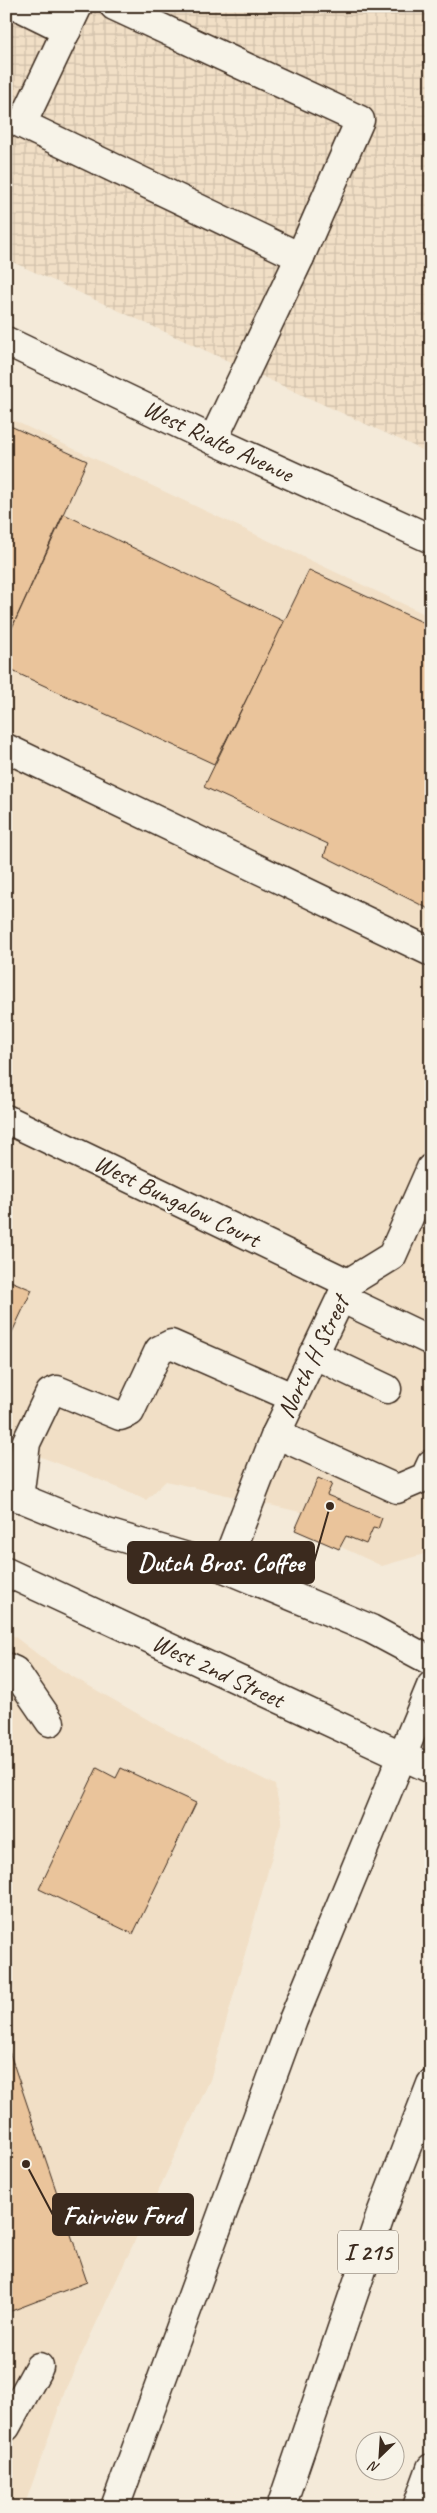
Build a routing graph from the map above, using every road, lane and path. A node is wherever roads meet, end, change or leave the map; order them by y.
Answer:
1 (18, 6) edge
2 (114, 6) edge
3 (72, 18) edge
4 (14, 120) edge
5 (300, 257) junction
6 (6, 341) edge
7 (213, 440) junction
8 (431, 539) edge
9 (6, 748) edge
10 (431, 952) edge
11 (6, 1119) edge
12 (431, 1168) edge
13 (344, 1290) junction
14 (431, 1341) edge
15 (313, 1354) junction
16 (387, 1389) dead end
17 (292, 1397) junction
18 (276, 1434) junction
19 (431, 1464) edge
20 (10, 1497) edge
21 (224, 1568) junction
22 (6, 1572) edge
23 (431, 1661) edge
24 (6, 1667) edge
25 (431, 1686) edge
26 (50, 1722) dead end
27 (402, 1755) junction
28 (431, 1769) edge
29 (431, 2084) edge
30 (39, 2367) dead end
31 (6, 2427) edge
32 (431, 2468) edge
33 (115, 2507) edge
34 (281, 2507) edge
35 (417, 2507) edge

1 - 3 main road
2 - 5 main road
3 - 4 main road
4 - 5 main road
5 - 7 main road
6 - 7 main road, West Rialto Avenue
7 - 8 main road, West Rialto Avenue
9 - 10 main road
11 - 13 main road, West Bungalow Court
12 - 13 main road, North H Street
13 - 14 main road, West Bungalow Court
13 - 15 main road, North H Street
15 - 16 main road
15 - 17 main road, North H Street
17 - 18 main road, North H Street
17 - 20 main road
18 - 19 main road
18 - 21 main road, North H Street
20 - 21 main road
21 - 23 main road
22 - 27 main road, West 2nd Street
24 - 26 main road
25 - 27 main road
27 - 28 main road, West 2nd Street
27 - 33 main road
29 - 34 main road, I 215
30 - 31 main road
32 - 35 main road

